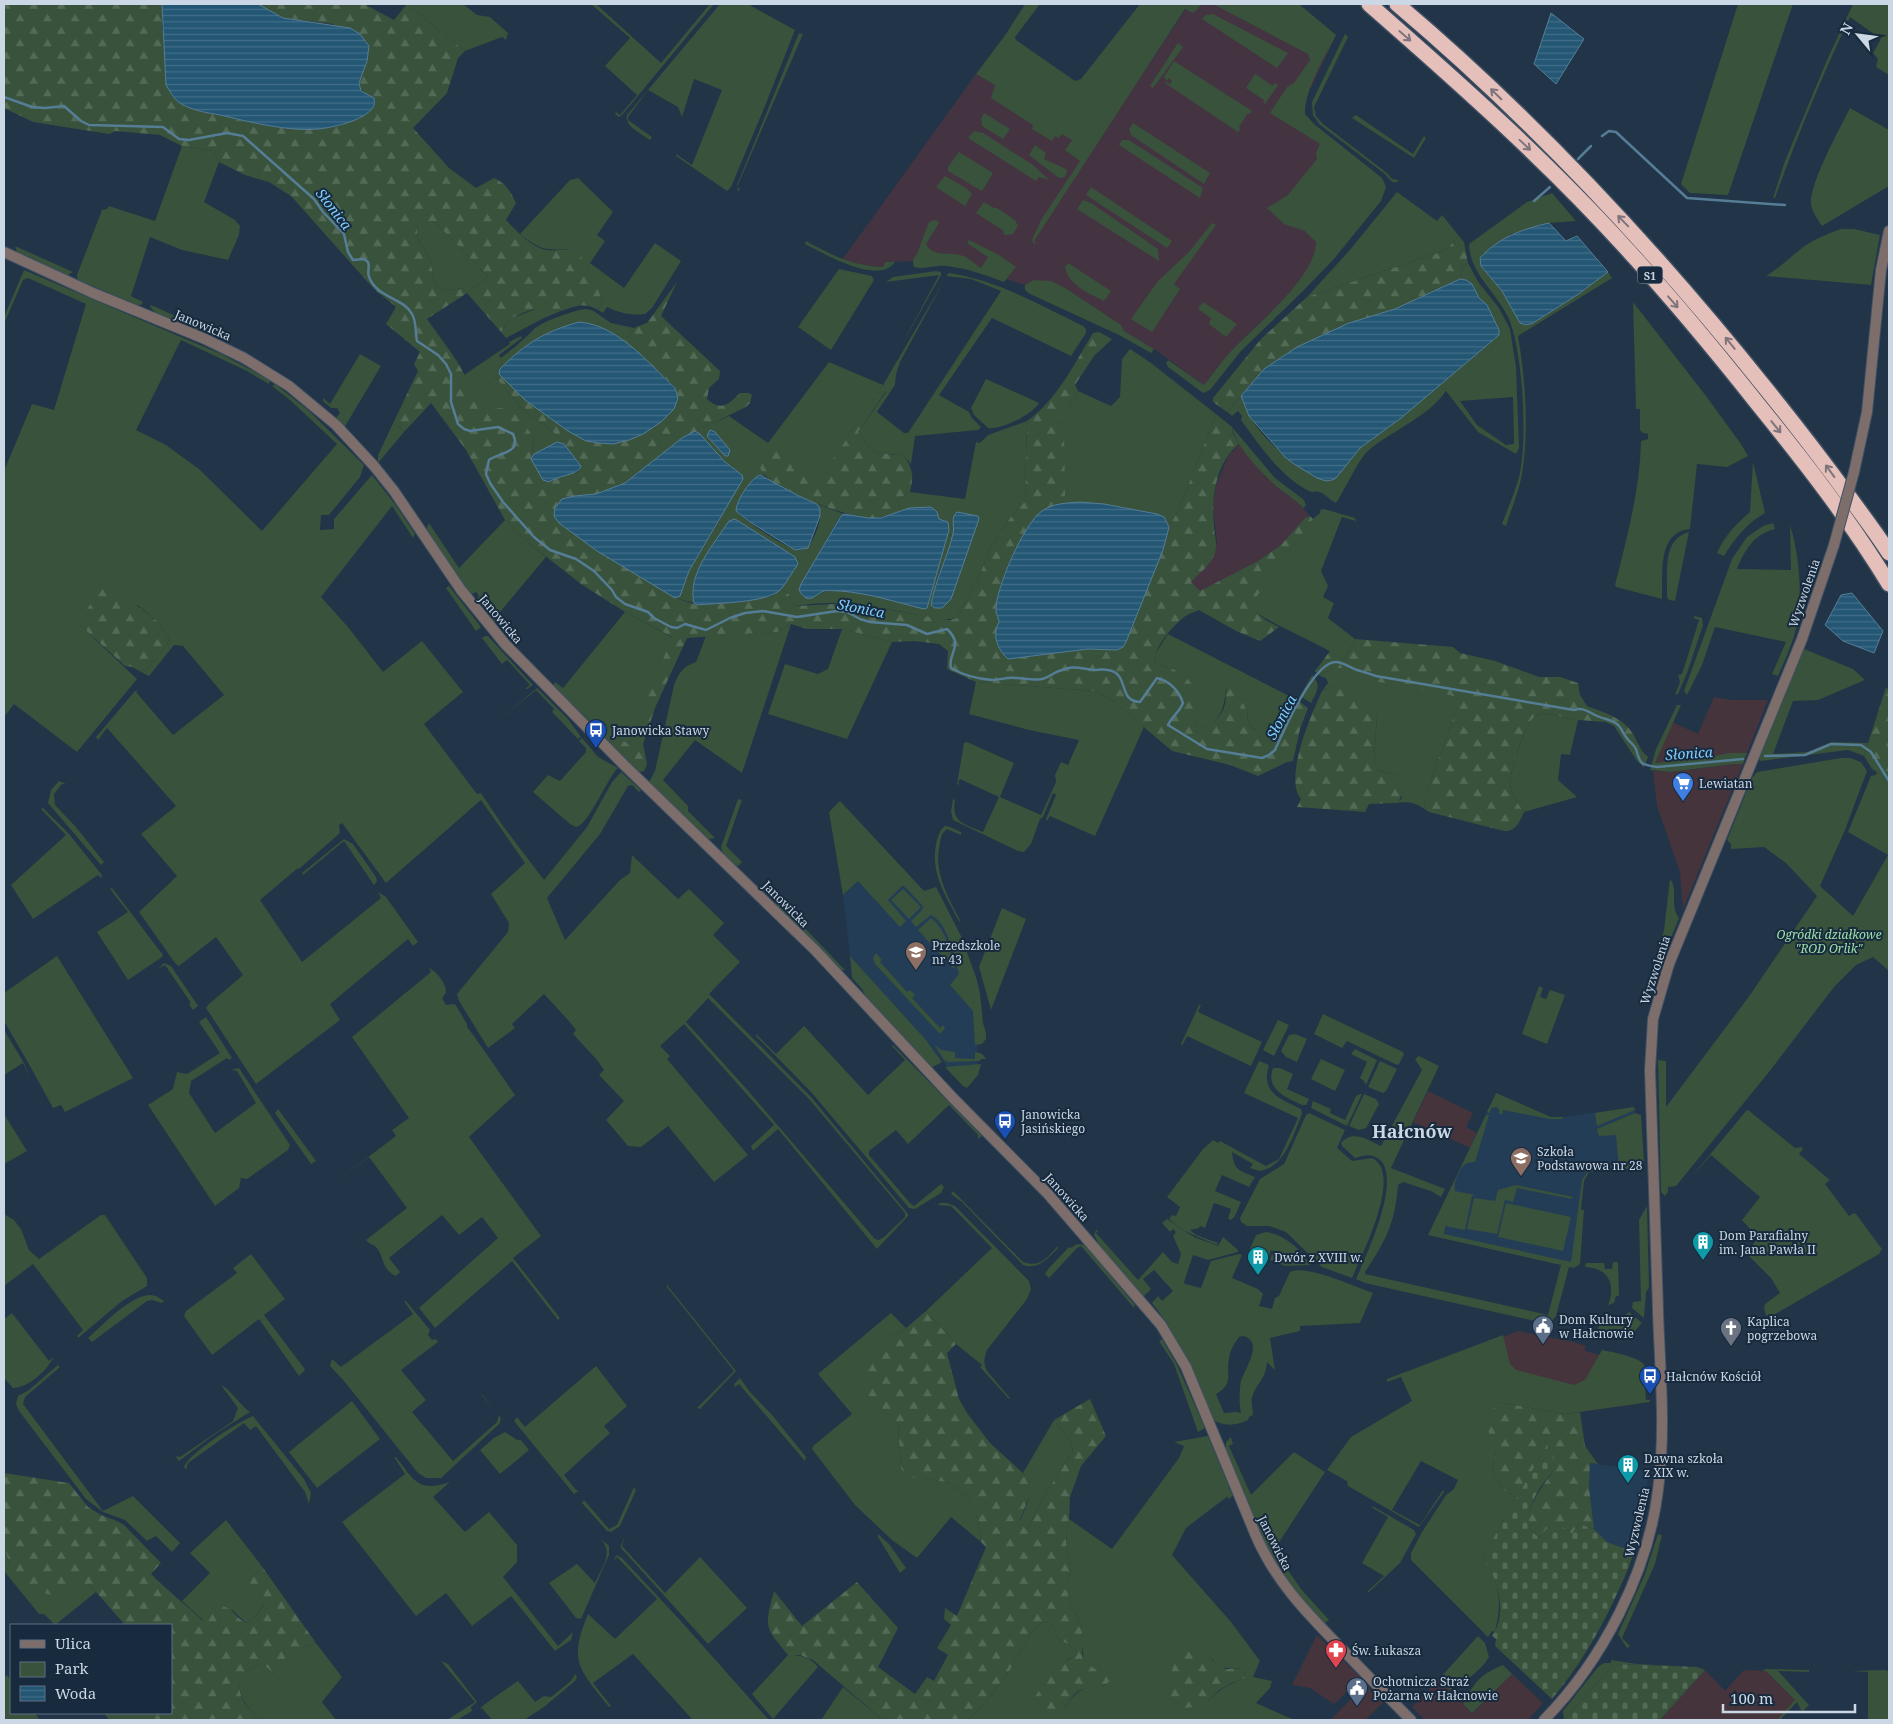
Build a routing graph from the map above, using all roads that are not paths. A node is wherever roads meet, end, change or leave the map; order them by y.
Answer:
1 (1369, 4) edge
2 (1397, 4) edge
3 (1889, 231) edge
4 (4, 252) edge
5 (1889, 553) edge
6 (1889, 584) edge
7 (1411, 1720) edge
8 (1544, 1720) edge

1 -> 6 highway, S1
5 -> 2 highway, S1
3 - 8 street, Wyzwolenia, bridge
4 - 7 street, Janowicka

